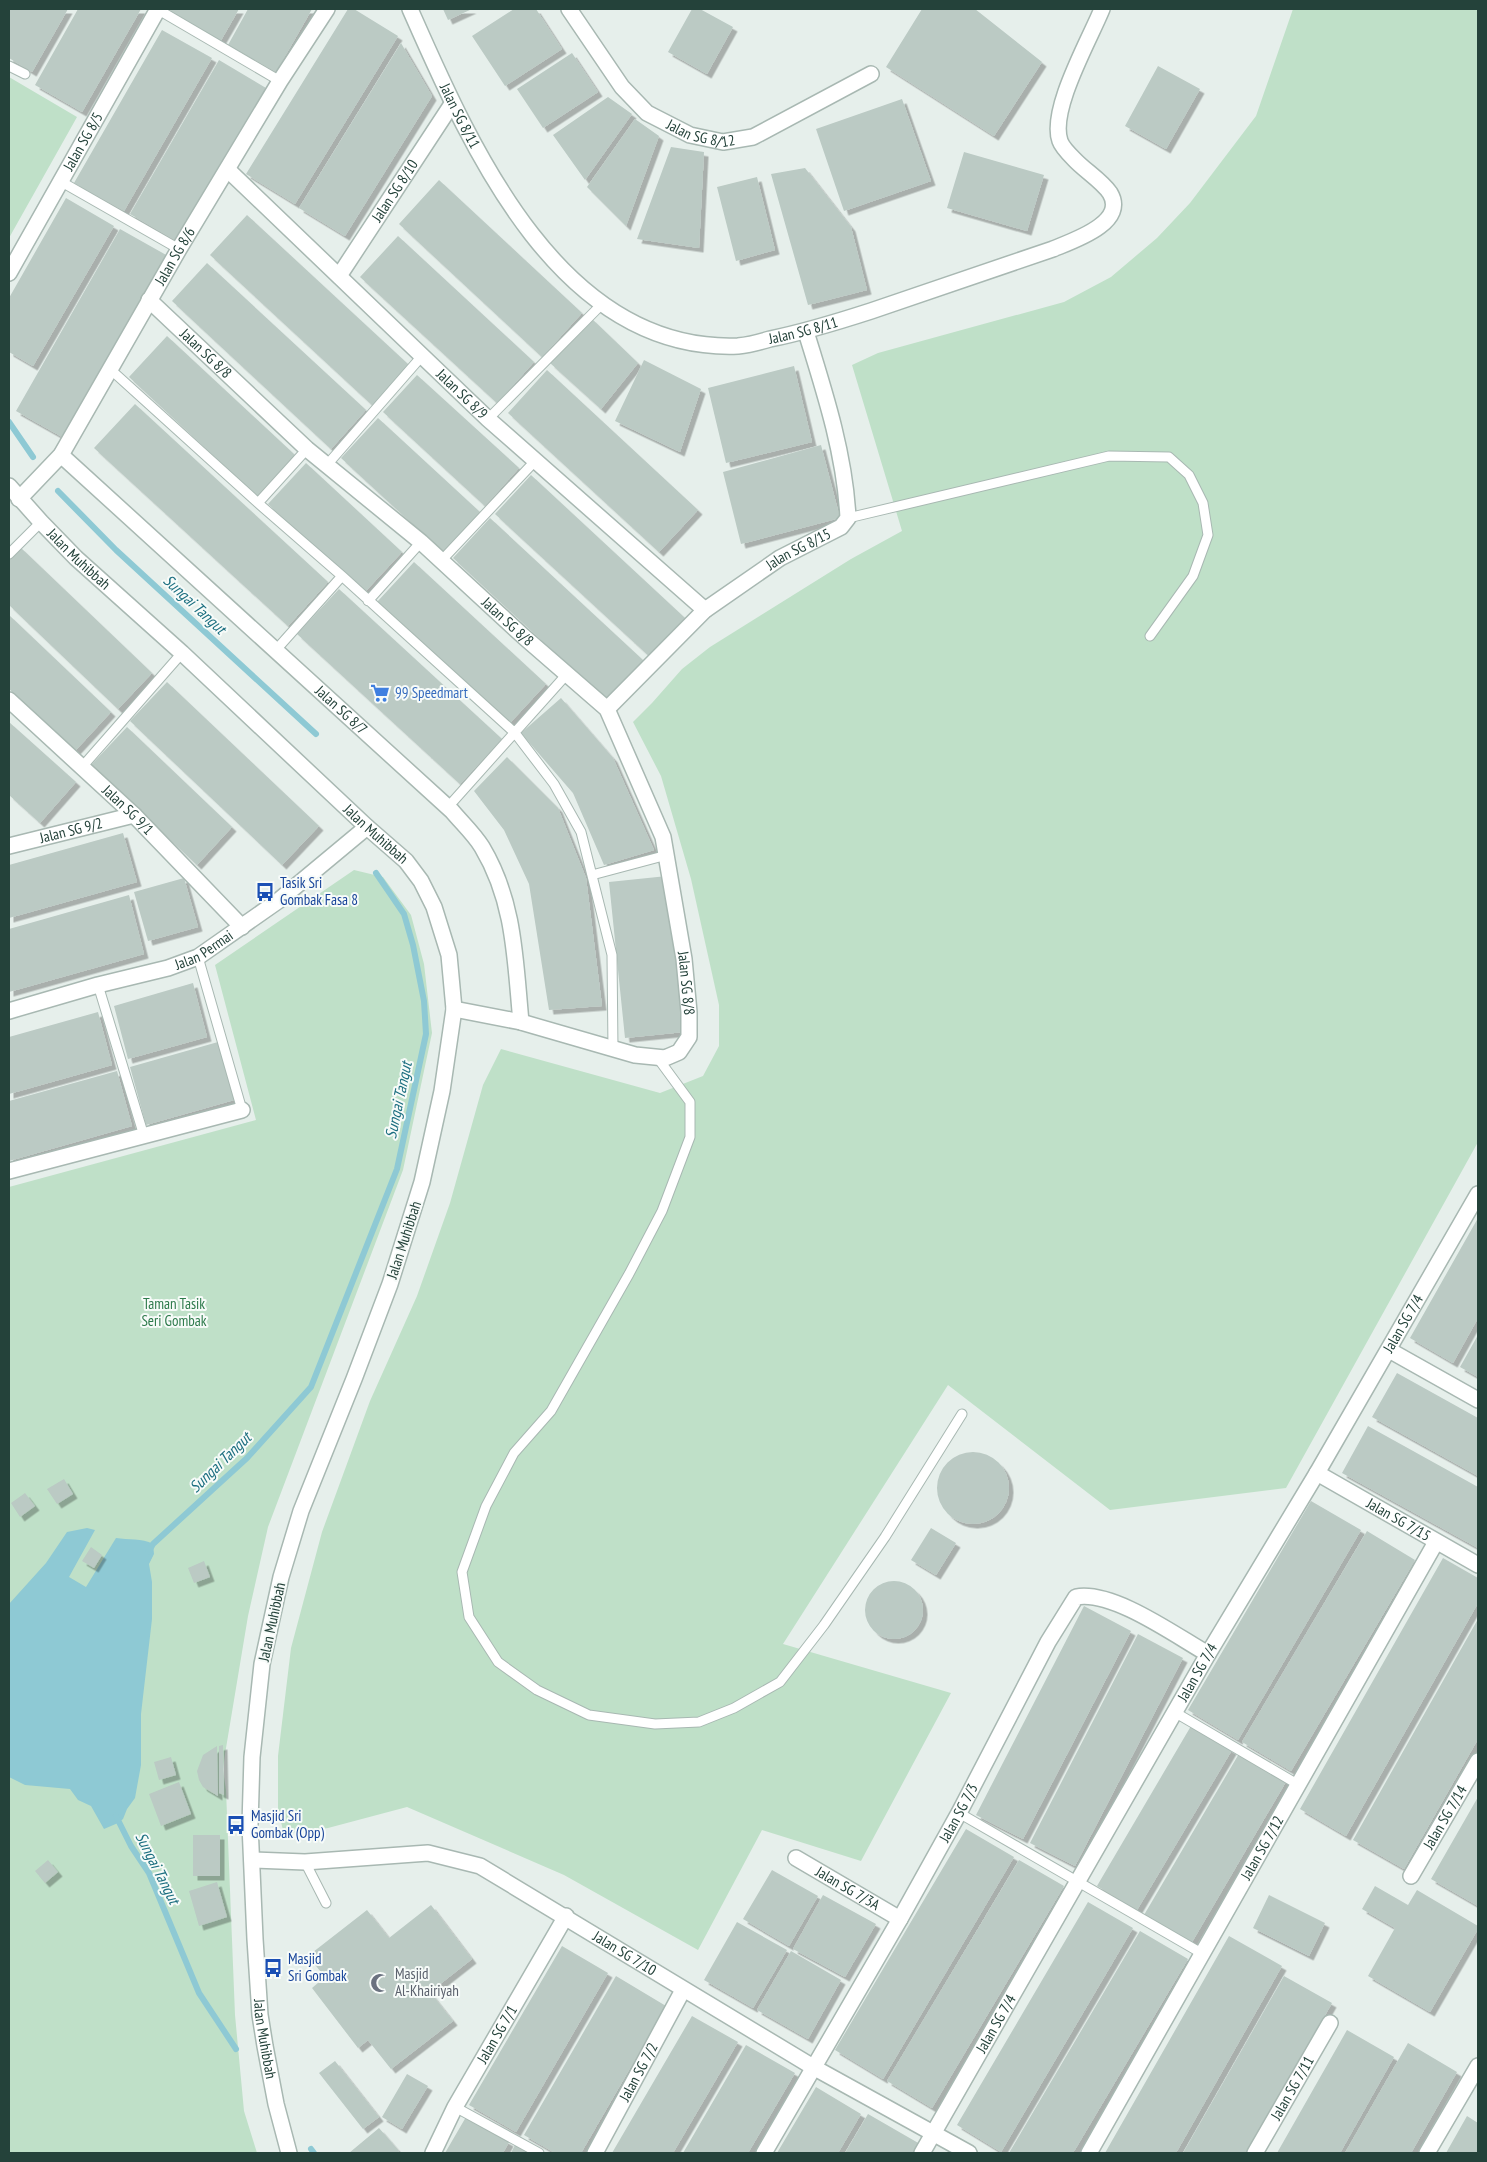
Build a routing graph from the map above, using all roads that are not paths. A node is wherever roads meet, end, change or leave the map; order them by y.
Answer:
1 (158, 9) edge
2 (327, 9) edge
3 (410, 9) edge
4 (569, 9) edge
5 (1102, 9) edge
6 (9, 66) edge
7 (25, 74) dead end
8 (871, 74) dead end
9 (280, 81) junction
10 (452, 104) junction
11 (228, 170) junction
12 (60, 181) junction
13 (179, 249) junction
14 (9, 273) edge
15 (339, 276) junction
16 (150, 300) junction
17 (601, 305) junction
18 (806, 332) junction
19 (422, 356) junction
20 (110, 369) junction
21 (488, 419) junction
22 (307, 449) junction
23 (61, 455) junction
24 (536, 460) junction
25 (326, 466) junction
26 (9, 486) edge
27 (19, 499) junction
28 (258, 503) junction
29 (848, 518) junction
30 (41, 522) junction
31 (422, 542) junction
32 (9, 554) edge
33 (441, 561) junction
34 (342, 576) junction
35 (368, 601) junction
36 (705, 610) junction
37 (1150, 636) dead end
38 (275, 651) junction
39 (182, 653) junction
40 (567, 674) junction
41 (9, 700) edge
42 (607, 709) junction
43 (515, 733) junction
44 (82, 767) junction
45 (448, 807) junction
46 (134, 815) junction
47 (367, 827) junction
48 (9, 846) edge
49 (667, 855) junction
50 (592, 875) junction
51 (242, 927) junction
52 (198, 957) junction
53 (98, 985) junction
54 (454, 1009) junction
55 (9, 1011) edge
56 (522, 1022) junction
57 (613, 1048) junction
58 (657, 1057) junction
59 (242, 1110) joint
60 (144, 1136) junction
61 (9, 1170) edge
62 (1478, 1194) edge
63 (1389, 1350) junction
64 (1478, 1400) edge
65 (962, 1414) dead end
66 (1318, 1473) junction
67 (1436, 1542) junction
68 (1478, 1565) edge
69 (1208, 1654) junction
70 (1176, 1713) junction
71 (1478, 1761) edge
72 (1299, 1785) junction
73 (959, 1813) junction
74 (796, 1858) dead end
75 (252, 1860) junction
76 (305, 1862) junction
77 (1411, 1876) dead end
78 (1078, 1882) junction
79 (326, 1903) dead end
80 (566, 1916) junction
81 (900, 1919) junction
82 (1203, 1954) junction
83 (683, 1990) junction
84 (1330, 2024) dead end
85 (1478, 2066) edge
86 (813, 2067) junction
87 (456, 2107) junction
88 (934, 2133) junction
89 (289, 2153) edge
90 (433, 2153) edge
91 (539, 2153) edge
92 (594, 2153) edge
93 (764, 2153) edge
94 (922, 2153) edge
95 (969, 2153) edge
96 (1089, 2153) edge
97 (1255, 2153) edge
98 (1426, 2153) edge

1 - 9 lane
1 - 12 street, Jalan SG 8/5
2 - 9 street, Jalan SG 8/6
3 - 10 street, Jalan SG 8/11
4 - 8 street, Jalan SG 8/12
5 - 18 street, Jalan SG 8/11
6 - 7 lane
9 - 11 street, Jalan SG 8/6
10 - 15 street, Jalan SG 8/10
10 - 17 street, Jalan SG 8/11
11 - 13 street, Jalan SG 8/6
11 - 15 street, Jalan SG 8/9
12 - 13 lane
12 - 14 street, Jalan SG 8/5
13 - 16 street, Jalan SG 8/6
15 - 19 street, Jalan SG 8/9
16 - 20 street, Jalan SG 8/6
16 - 22 street, Jalan SG 8/8
17 - 18 street, Jalan SG 8/11
17 - 21 lane
18 - 29 street
19 - 21 street, Jalan SG 8/9
19 - 25 lane
20 - 23 street, Jalan SG 8/6
20 - 28 lane
21 - 24 street, Jalan SG 8/9
22 - 25 street, Jalan SG 8/8
22 - 28 lane
23 - 27 street, Jalan SG 8/6
23 - 38 street, Jalan SG 8/7
24 - 33 lane
24 - 36 street, Jalan SG 8/9
25 - 31 street, Jalan SG 8/8
26 - 27 street, Jalan Muhibbah
27 - 30 street, Jalan Muhibbah
28 - 34 lane
29 - 36 street, Jalan SG 8/15
29 - 37 lane
30 - 32 lane
30 - 39 street, Jalan Muhibbah
31 - 33 street, Jalan SG 8/8
31 - 35 lane
33 - 40 street, Jalan SG 8/8
34 - 35 lane
34 - 38 lane
35 - 43 lane
36 - 42 street, Jalan SG 8/15
38 - 45 street, Jalan SG 8/7
39 - 44 lane
39 - 47 street, Jalan Muhibbah
40 - 42 street, Jalan SG 8/8
40 - 43 lane
41 - 44 street, Jalan SG 9/1
42 - 49 street, Jalan SG 8/8
43 - 45 lane
43 - 50 lane
44 - 46 street, Jalan SG 9/1
45 - 56 street, Jalan SG 8/7
46 - 48 street, Jalan SG 9/2
46 - 51 street, Jalan SG 9/1
47 - 51 street, Jalan Permai
47 - 54 street, Jalan Muhibbah
49 - 50 lane
49 - 58 street, Jalan SG 8/8
50 - 57 lane
51 - 52 street, Jalan Permai
52 - 53 street, Jalan Permai
52 - 59 lane
53 - 55 street, Jalan Permai
53 - 60 lane
54 - 56 street
54 - 75 street, Jalan Muhibbah
56 - 57 street
57 - 58 street
58 - 65 lane
59 - 60 street
60 - 61 street
62 - 63 street, Jalan SG 7/4
63 - 64 street
63 - 66 street, Jalan SG 7/4
66 - 67 street, Jalan SG 7/15
66 - 69 street, Jalan SG 7/4
67 - 68 street, Jalan SG 7/15
67 - 72 street, Jalan SG 7/12
69 - 70 street, Jalan SG 7/4
69 - 73 street, Jalan SG 7/3
70 - 72 lane
70 - 78 street, Jalan SG 7/4
71 - 77 street, Jalan SG 7/14
72 - 82 street, Jalan SG 7/12
73 - 78 lane
73 - 81 street, Jalan SG 7/3
74 - 81 street, Jalan SG 7/3A
75 - 76 street, Jalan SG 7/10
75 - 89 street, Jalan Muhibbah
76 - 79 lane
76 - 80 street, Jalan SG 7/10
78 - 82 lane
78 - 88 street, Jalan SG 7/4
80 - 83 street, Jalan SG 7/10
80 - 87 street, Jalan SG 7/1
81 - 86 street, Jalan SG 7/3
82 - 96 street, Jalan SG 7/12
83 - 86 street, Jalan SG 7/10
83 - 92 street, Jalan SG 7/2
84 - 97 street, Jalan SG 7/11
85 - 98 street
86 - 88 street, Jalan SG 7/10
86 - 93 street, Jalan SG 7/3
87 - 90 street, Jalan SG 7/1
87 - 91 lane
88 - 94 street, Jalan SG 7/4
88 - 95 street, Jalan SG 7/10

